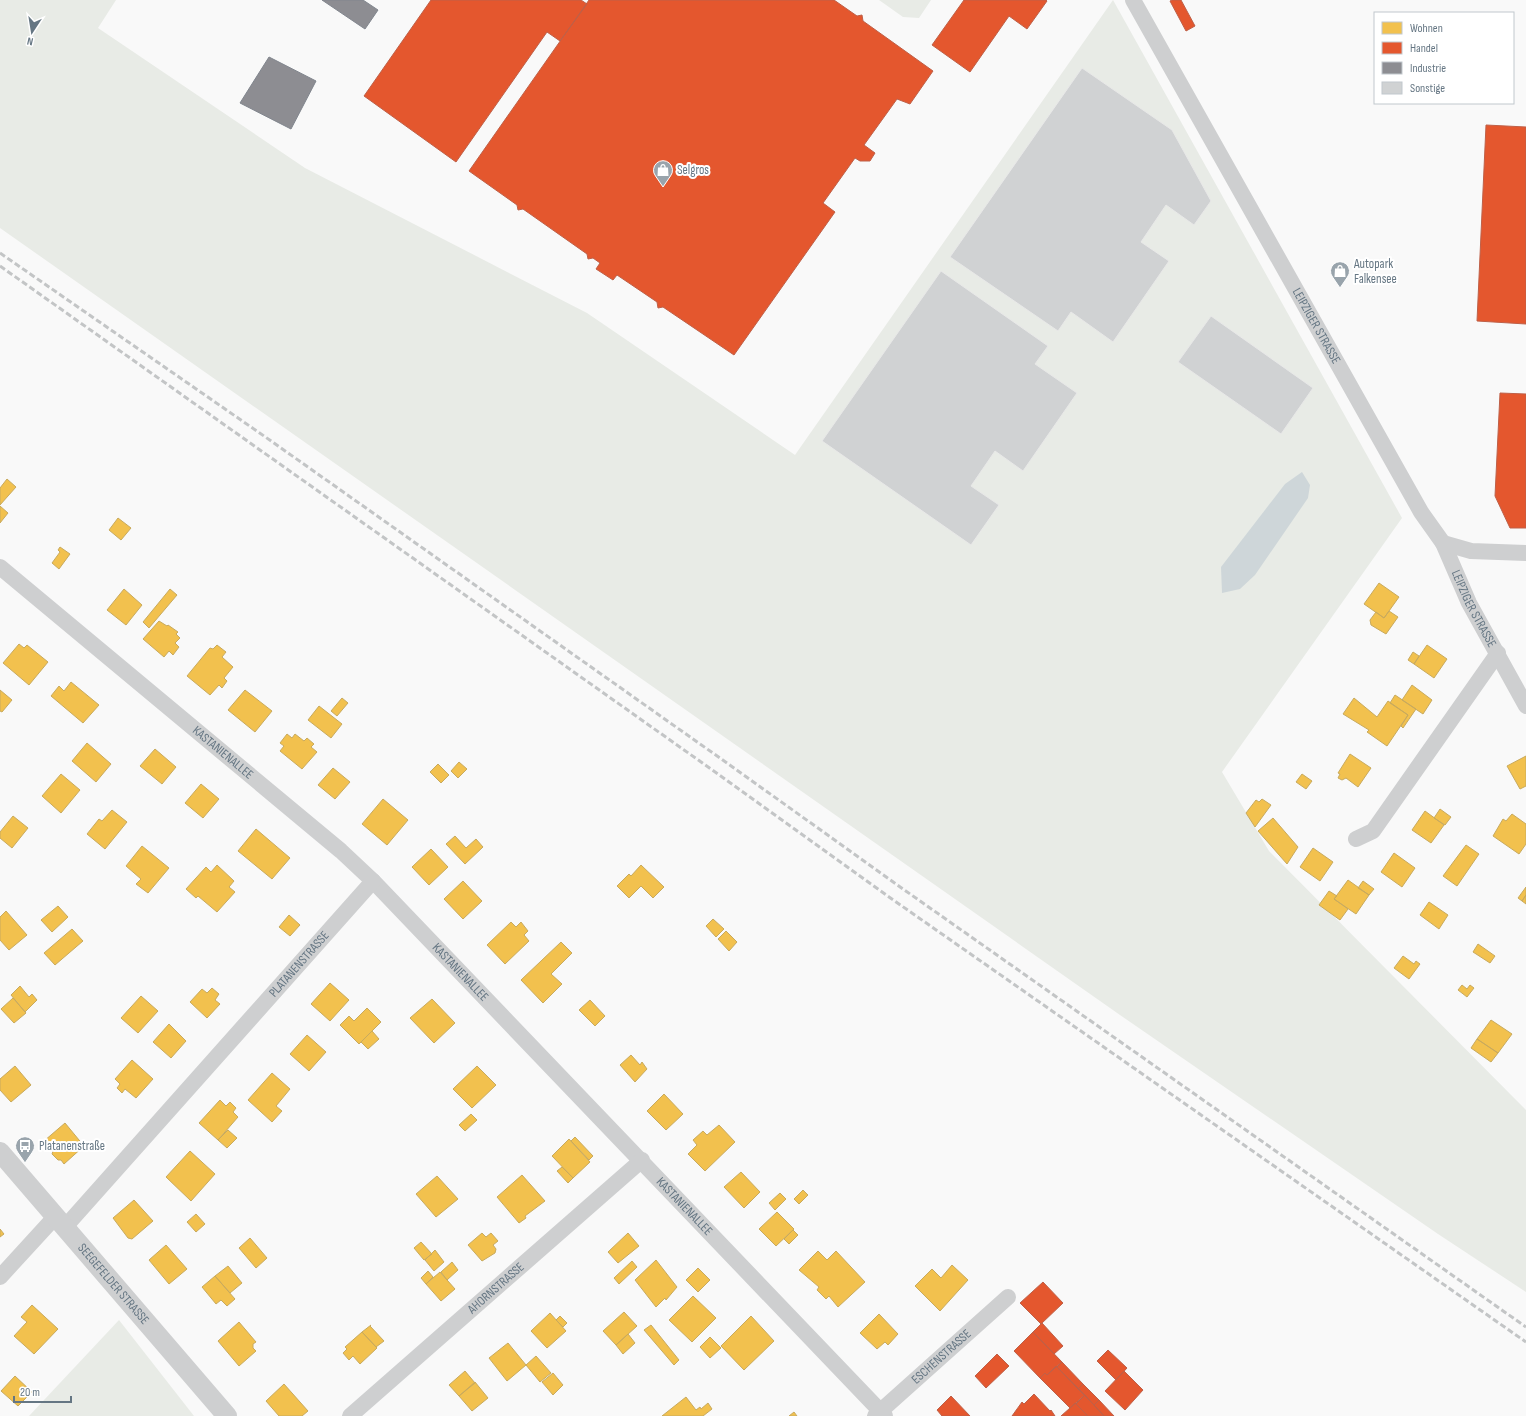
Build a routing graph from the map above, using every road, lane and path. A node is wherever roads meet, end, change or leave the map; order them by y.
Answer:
1 (1133, 0) edge
2 (1443, 543) junction
3 (1526, 553) edge
4 (0, 567) edge
5 (1498, 653) junction
6 (1526, 706) edge
7 (1356, 839) dead end
8 (373, 881) junction
9 (0, 1152) edge
10 (642, 1160) junction
11 (60, 1222) junction
12 (0, 1277) edge
13 (1008, 1297) dead end
14 (880, 1414) edge
15 (227, 1416) edge
16 (350, 1416) edge

1 - 2 street, LEIPZIGER STRASSE
2 - 3 street
2 - 5 street, LEIPZIGER STRASSE
4 - 8 street, KASTANIENALLEE
5 - 6 street, LEIPZIGER STRASSE
5 - 7 street, LEIPZIGER STRASSE
8 - 10 street, KASTANIENALLEE
8 - 11 street, PLATANENSTRASSE
9 - 11 street, SEEGEFELDER STRASSE
10 - 14 street, KASTANIENALLEE
10 - 16 street, AHORNSTRASSE
11 - 12 street, PLATANENSTRASSE
11 - 15 street, SEEGEFELDER STRASSE
13 - 14 street, ESCHENSTRASSE

